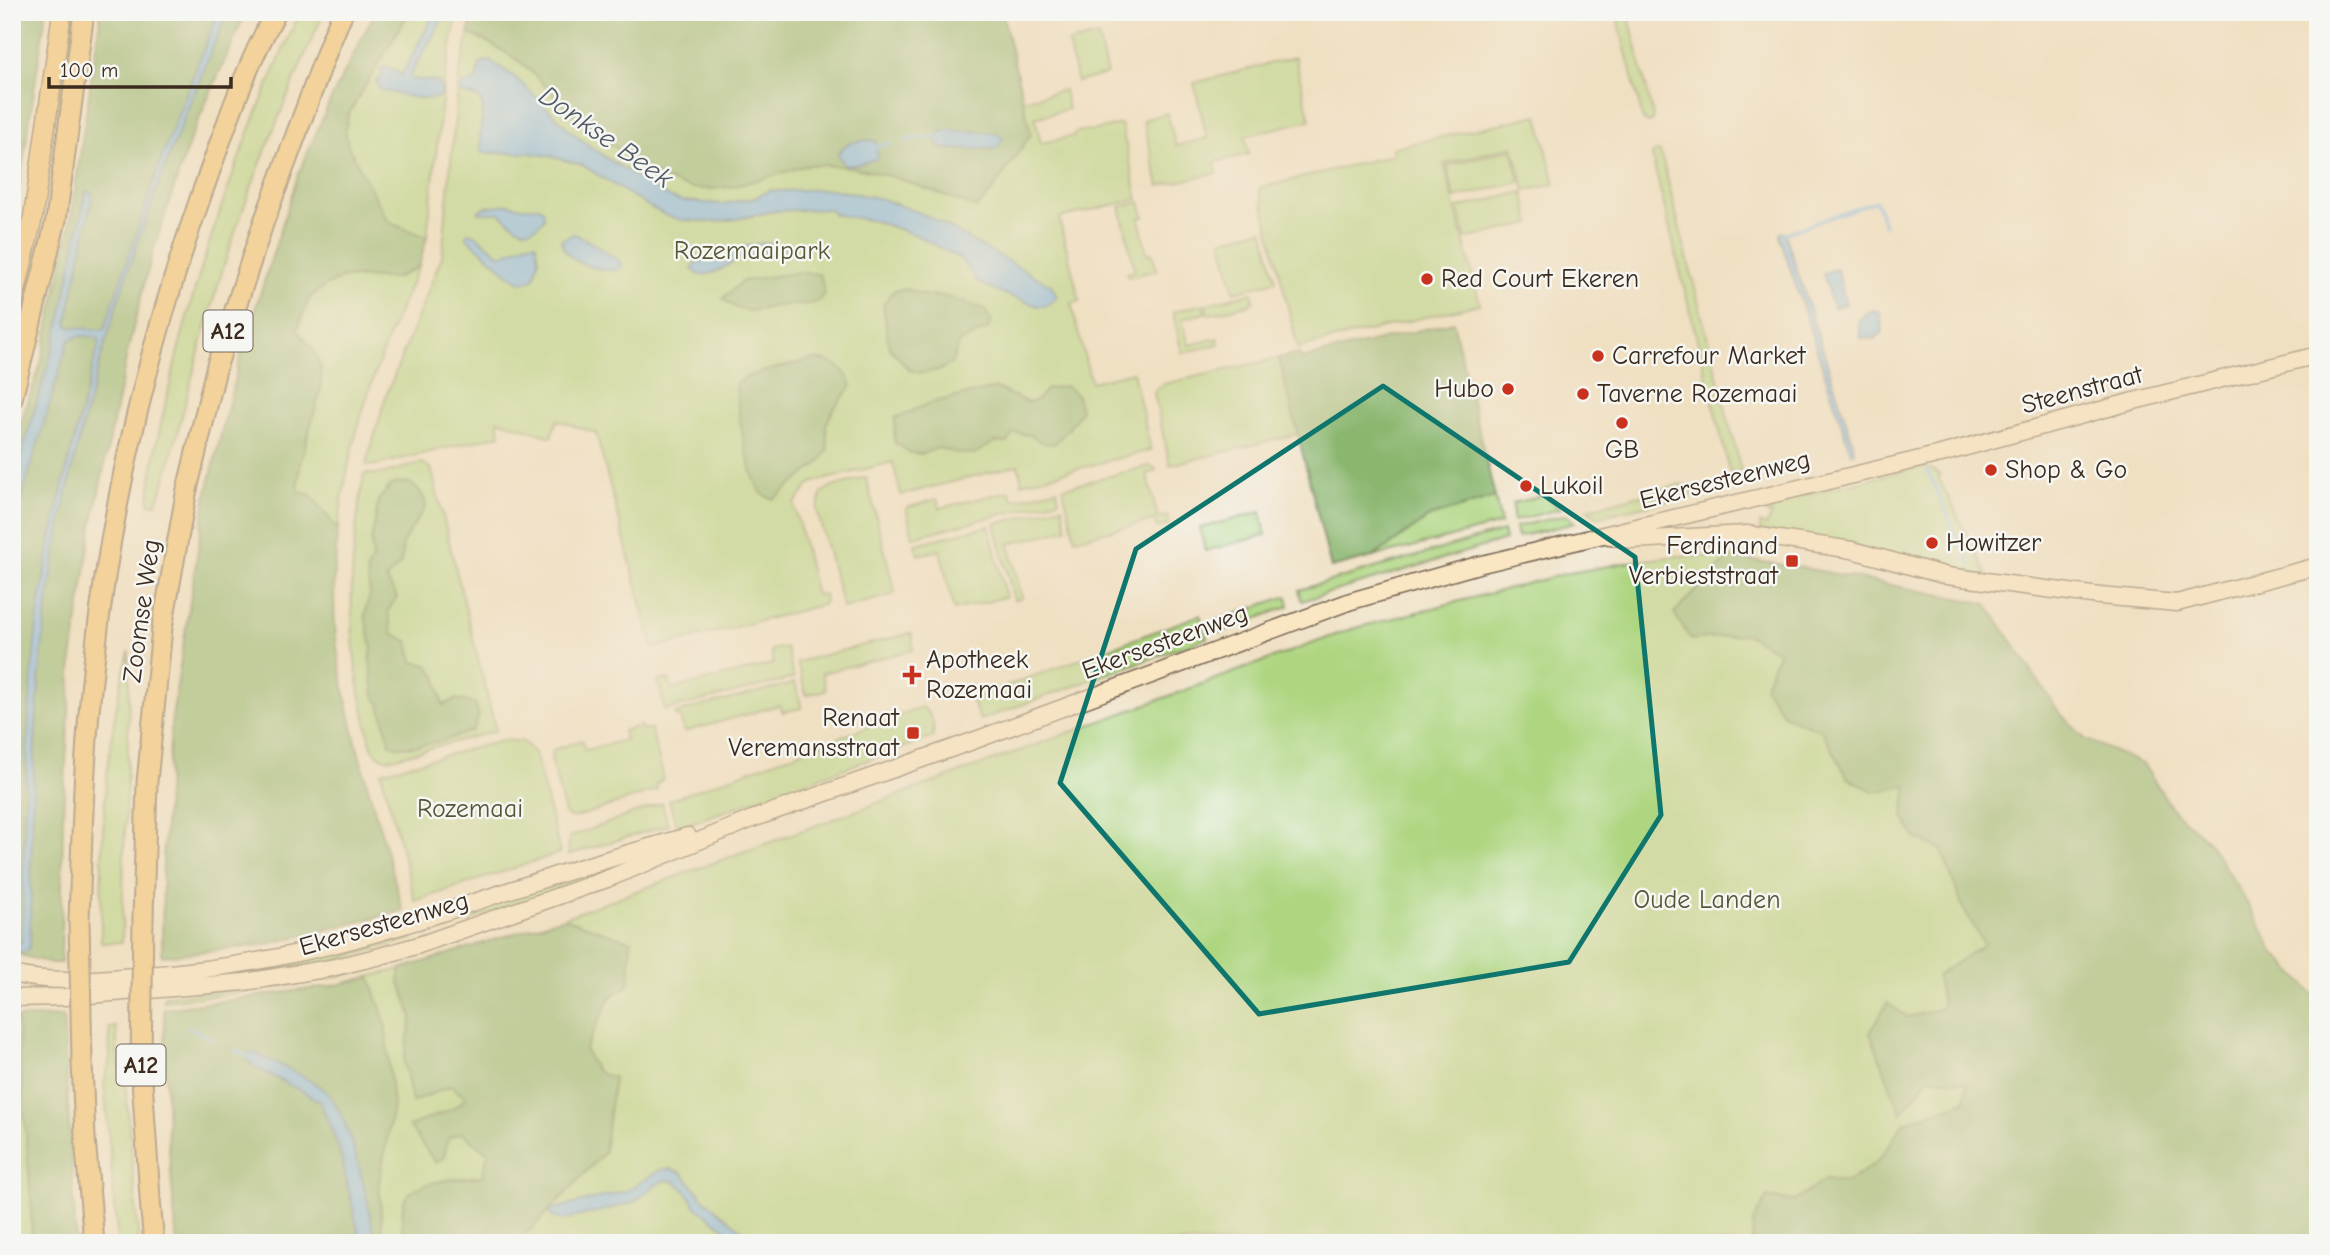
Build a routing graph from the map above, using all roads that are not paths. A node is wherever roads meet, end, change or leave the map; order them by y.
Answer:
1 (62, 12) edge
2 (84, 12) edge
3 (274, 12) edge
4 (344, 12) edge
5 (352, 12) edge
6 (330, 43) junction
7 (12, 309) edge
8 (2318, 355) edge
9 (12, 399) edge
10 (1859, 472) joint
11 (1603, 535) junction
12 (2318, 566) edge
13 (752, 819) junction
14 (12, 974) edge
15 (12, 998) edge
16 (93, 1243) edge
17 (155, 1243) edge

1 - 7 highway
2 - 9 highway
3 - 16 highway, Zoomse Weg / A12, bridge
4 - 6 highway, Zoomse Weg / A12
5 - 6 highway
6 - 17 highway, Zoomse Weg / A12, bridge
8 - 10 main road, Steenstraat
10 - 11 main road, Ekersesteenweg
11 - 12 main road, Ekersesteenweg
11 - 13 main road, Ekersesteenweg
13 - 14 main road, Ekersesteenweg
13 - 15 main road, Ekersesteenweg

